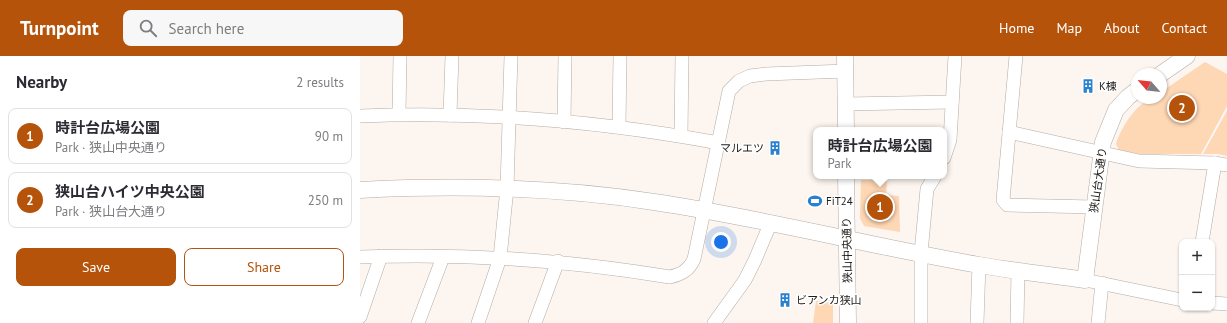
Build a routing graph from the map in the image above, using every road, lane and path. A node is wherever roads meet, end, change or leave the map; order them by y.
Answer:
1 (400, 56) edge
2 (452, 56) edge
3 (511, 56) edge
4 (565, 56) edge
5 (620, 56) edge
6 (682, 56) edge
7 (955, 56) edge
8 (1016, 56) edge
9 (1187, 56) edge
10 (845, 63) edge
11 (1167, 70) edge
12 (1131, 95) edge
13 (952, 102) junction
14 (846, 104) junction
15 (399, 114) junction
16 (450, 114) junction
17 (360, 116) edge
18 (510, 117) junction
19 (564, 122) junction
20 (619, 126) junction
21 (846, 127) edge
22 (1008, 132) junction
23 (680, 136) junction
24 (719, 142) junction
25 (947, 149) edge
26 (1101, 152) junction
27 (1221, 164) edge
28 (846, 179) edge
29 (933, 179) edge
30 (506, 188) junction
31 (360, 190) edge
32 (1094, 207) junction
33 (704, 210) junction
34 (771, 222) junction
35 (847, 238) junction
36 (1203, 239) edge
37 (921, 253) junction
38 (381, 256) junction
39 (360, 257) edge
40 (443, 257) junction
41 (500, 258) junction
42 (558, 261) junction
43 (979, 264) junction
44 (1018, 270) junction
45 (1085, 280) junction
46 (1102, 283) junction
47 (1179, 299) edge
48 (1215, 303) edge
49 (1227, 304) edge
50 (360, 317) edge
51 (418, 323) edge
52 (478, 323) edge
53 (535, 323) edge
54 (714, 323) edge
55 (848, 323) edge
56 (921, 323) edge
57 (977, 323) edge
58 (1017, 323) edge
59 (1098, 323) edge

1 - 15 street
2 - 16 street
3 - 18 street
4 - 19 street
5 - 20 street
6 - 23 street
7 - 13 street
8 - 22 street
9 - 11 street
10 - 14 street
10 - 24 street
12 - 26 street, 狭山台大通り
13 - 14 street
13 - 25 street
14 - 21 street
15 - 16 street
15 - 17 street
16 - 18 street
18 - 19 street
18 - 30 street
19 - 20 street
20 - 23 street
22 - 26 street
22 - 32 street
23 - 24 street
24 - 33 street
26 - 27 street
26 - 32 street, 狭山台大通り
27 - 36 street
28 - 35 street, 狭山中央通り
29 - 37 street
30 - 31 street
30 - 33 street
30 - 41 street
32 - 45 street, 狭山台大通り
33 - 34 street
33 - 42 street
34 - 35 street
34 - 54 street
35 - 37 street
35 - 55 street, 狭山中央通り
37 - 43 street
37 - 56 street
38 - 39 street
38 - 40 street
38 - 50 street
40 - 41 street
40 - 51 street
41 - 42 street
41 - 52 street
42 - 53 street
43 - 44 street
43 - 57 street
44 - 45 street
44 - 58 street
45 - 46 street
46 - 47 street
46 - 59 street
48 - 49 street

